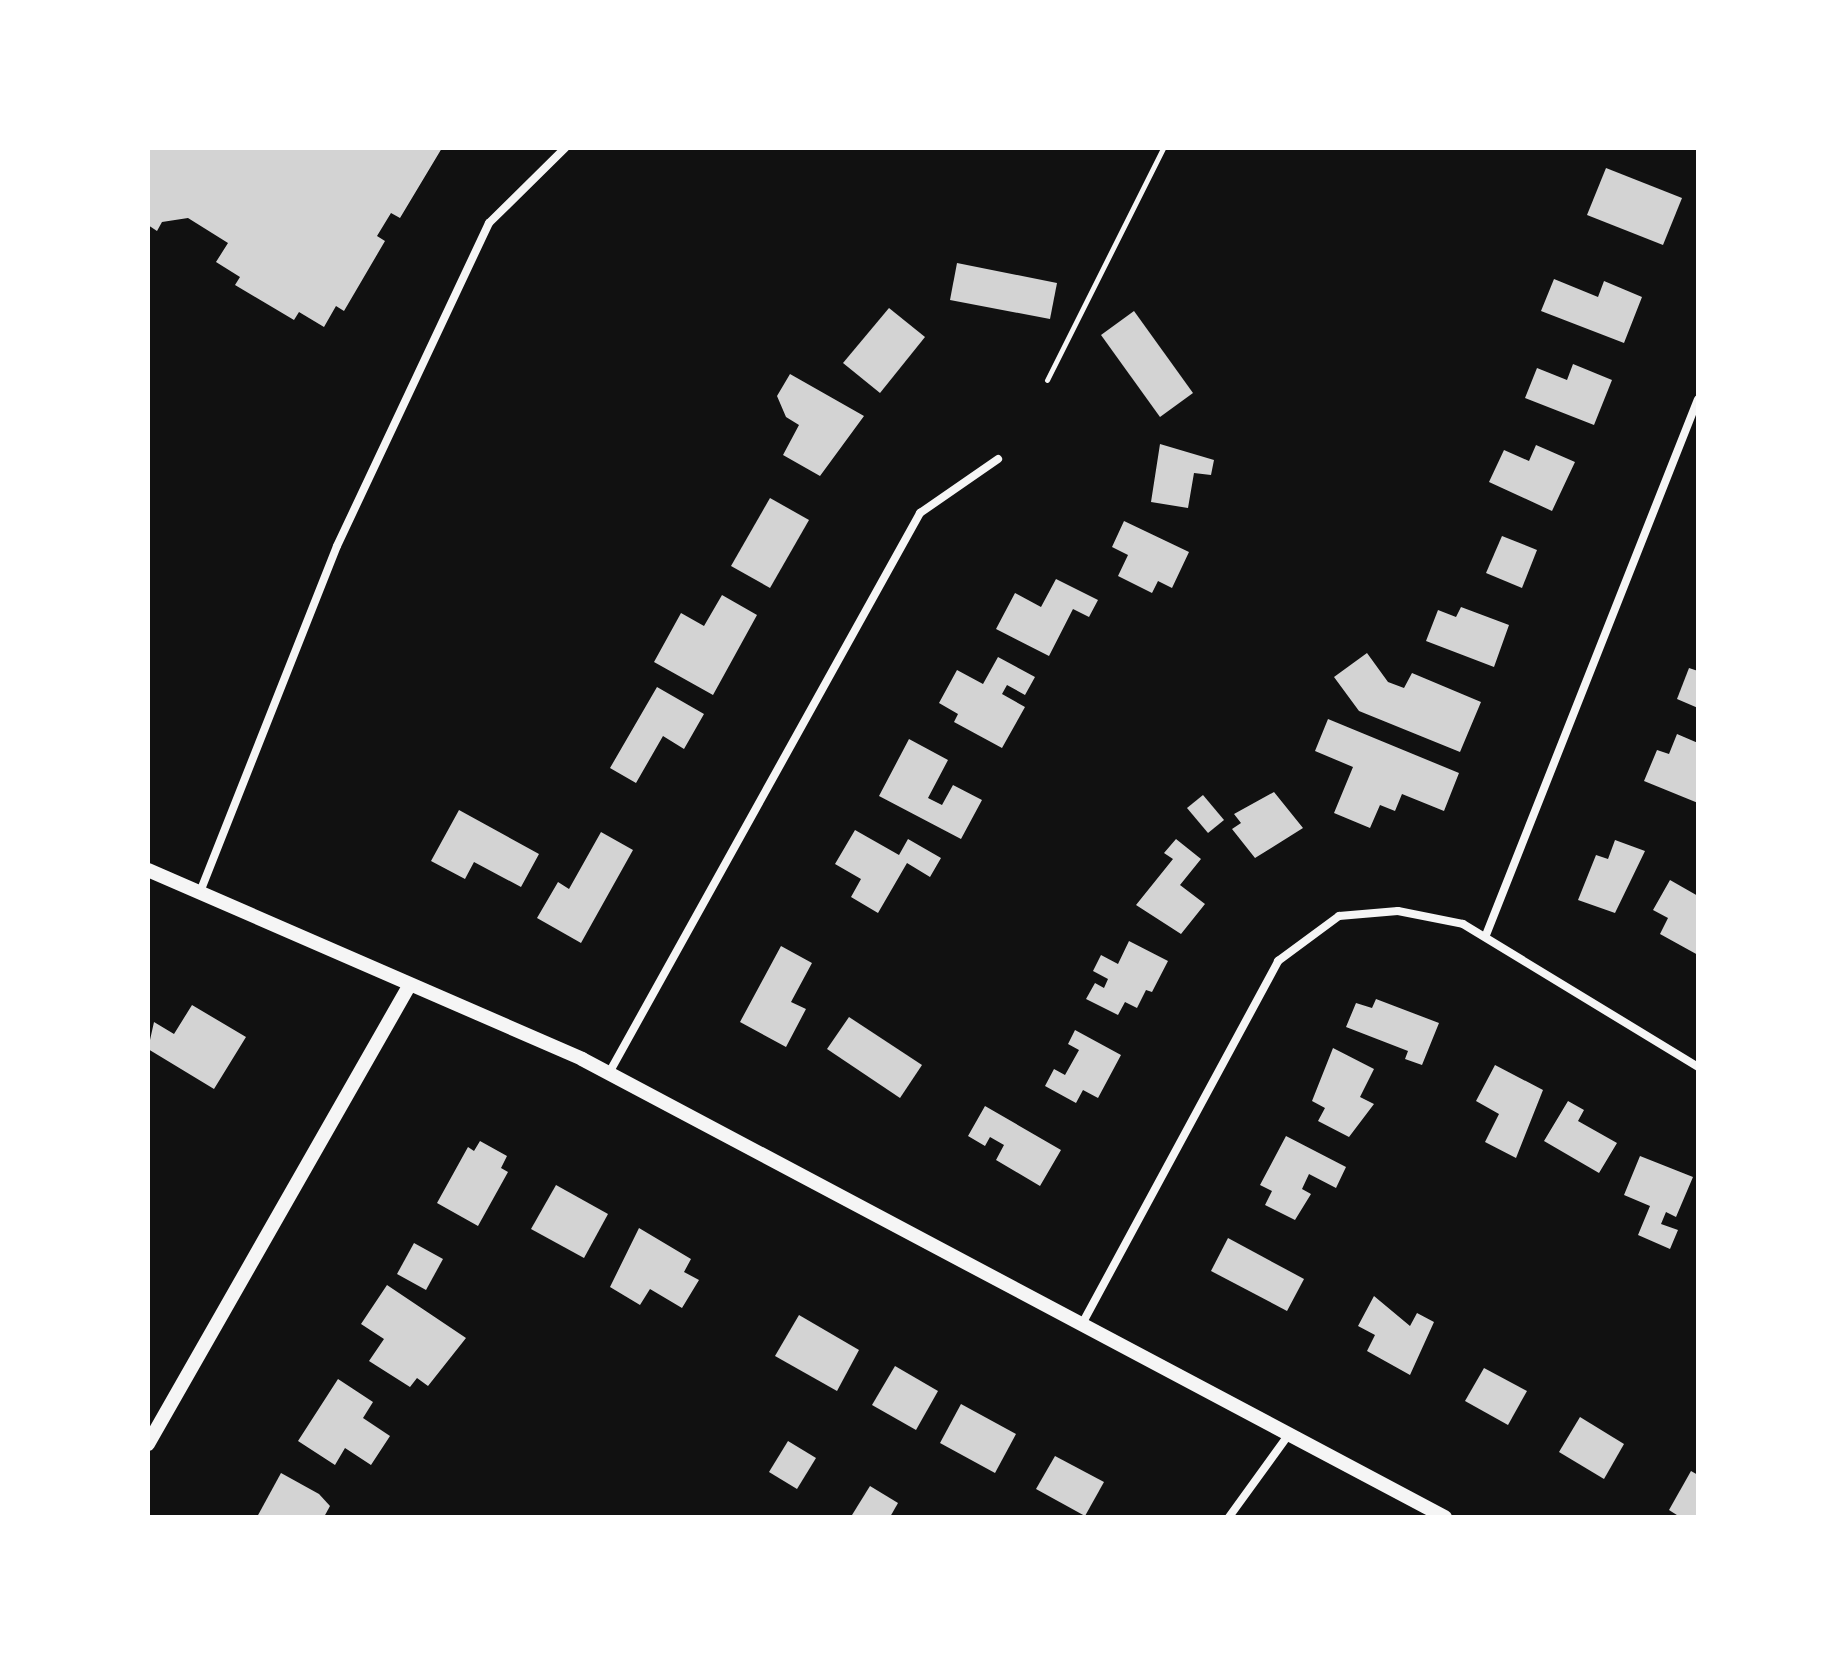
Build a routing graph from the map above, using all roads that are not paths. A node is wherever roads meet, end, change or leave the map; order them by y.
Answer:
1 (565, 148) edge
2 (1698, 399) edge
3 (998, 459) dead end
4 (148, 870) edge
5 (200, 892) junction
6 (1486, 935) junction
7 (409, 986) junction
8 (1698, 1067) edge
9 (609, 1073) junction
10 (1082, 1324) junction
11 (1289, 1434) junction
12 (148, 1444) edge
13 (1229, 1517) edge
14 (1445, 1517) edge

1 - 5 street
2 - 6 street
3 - 9 street
4 - 5 street
5 - 7 street
6 - 8 street
6 - 10 street
7 - 9 street
7 - 12 street
9 - 10 street
10 - 11 street
11 - 13 street
11 - 14 street

